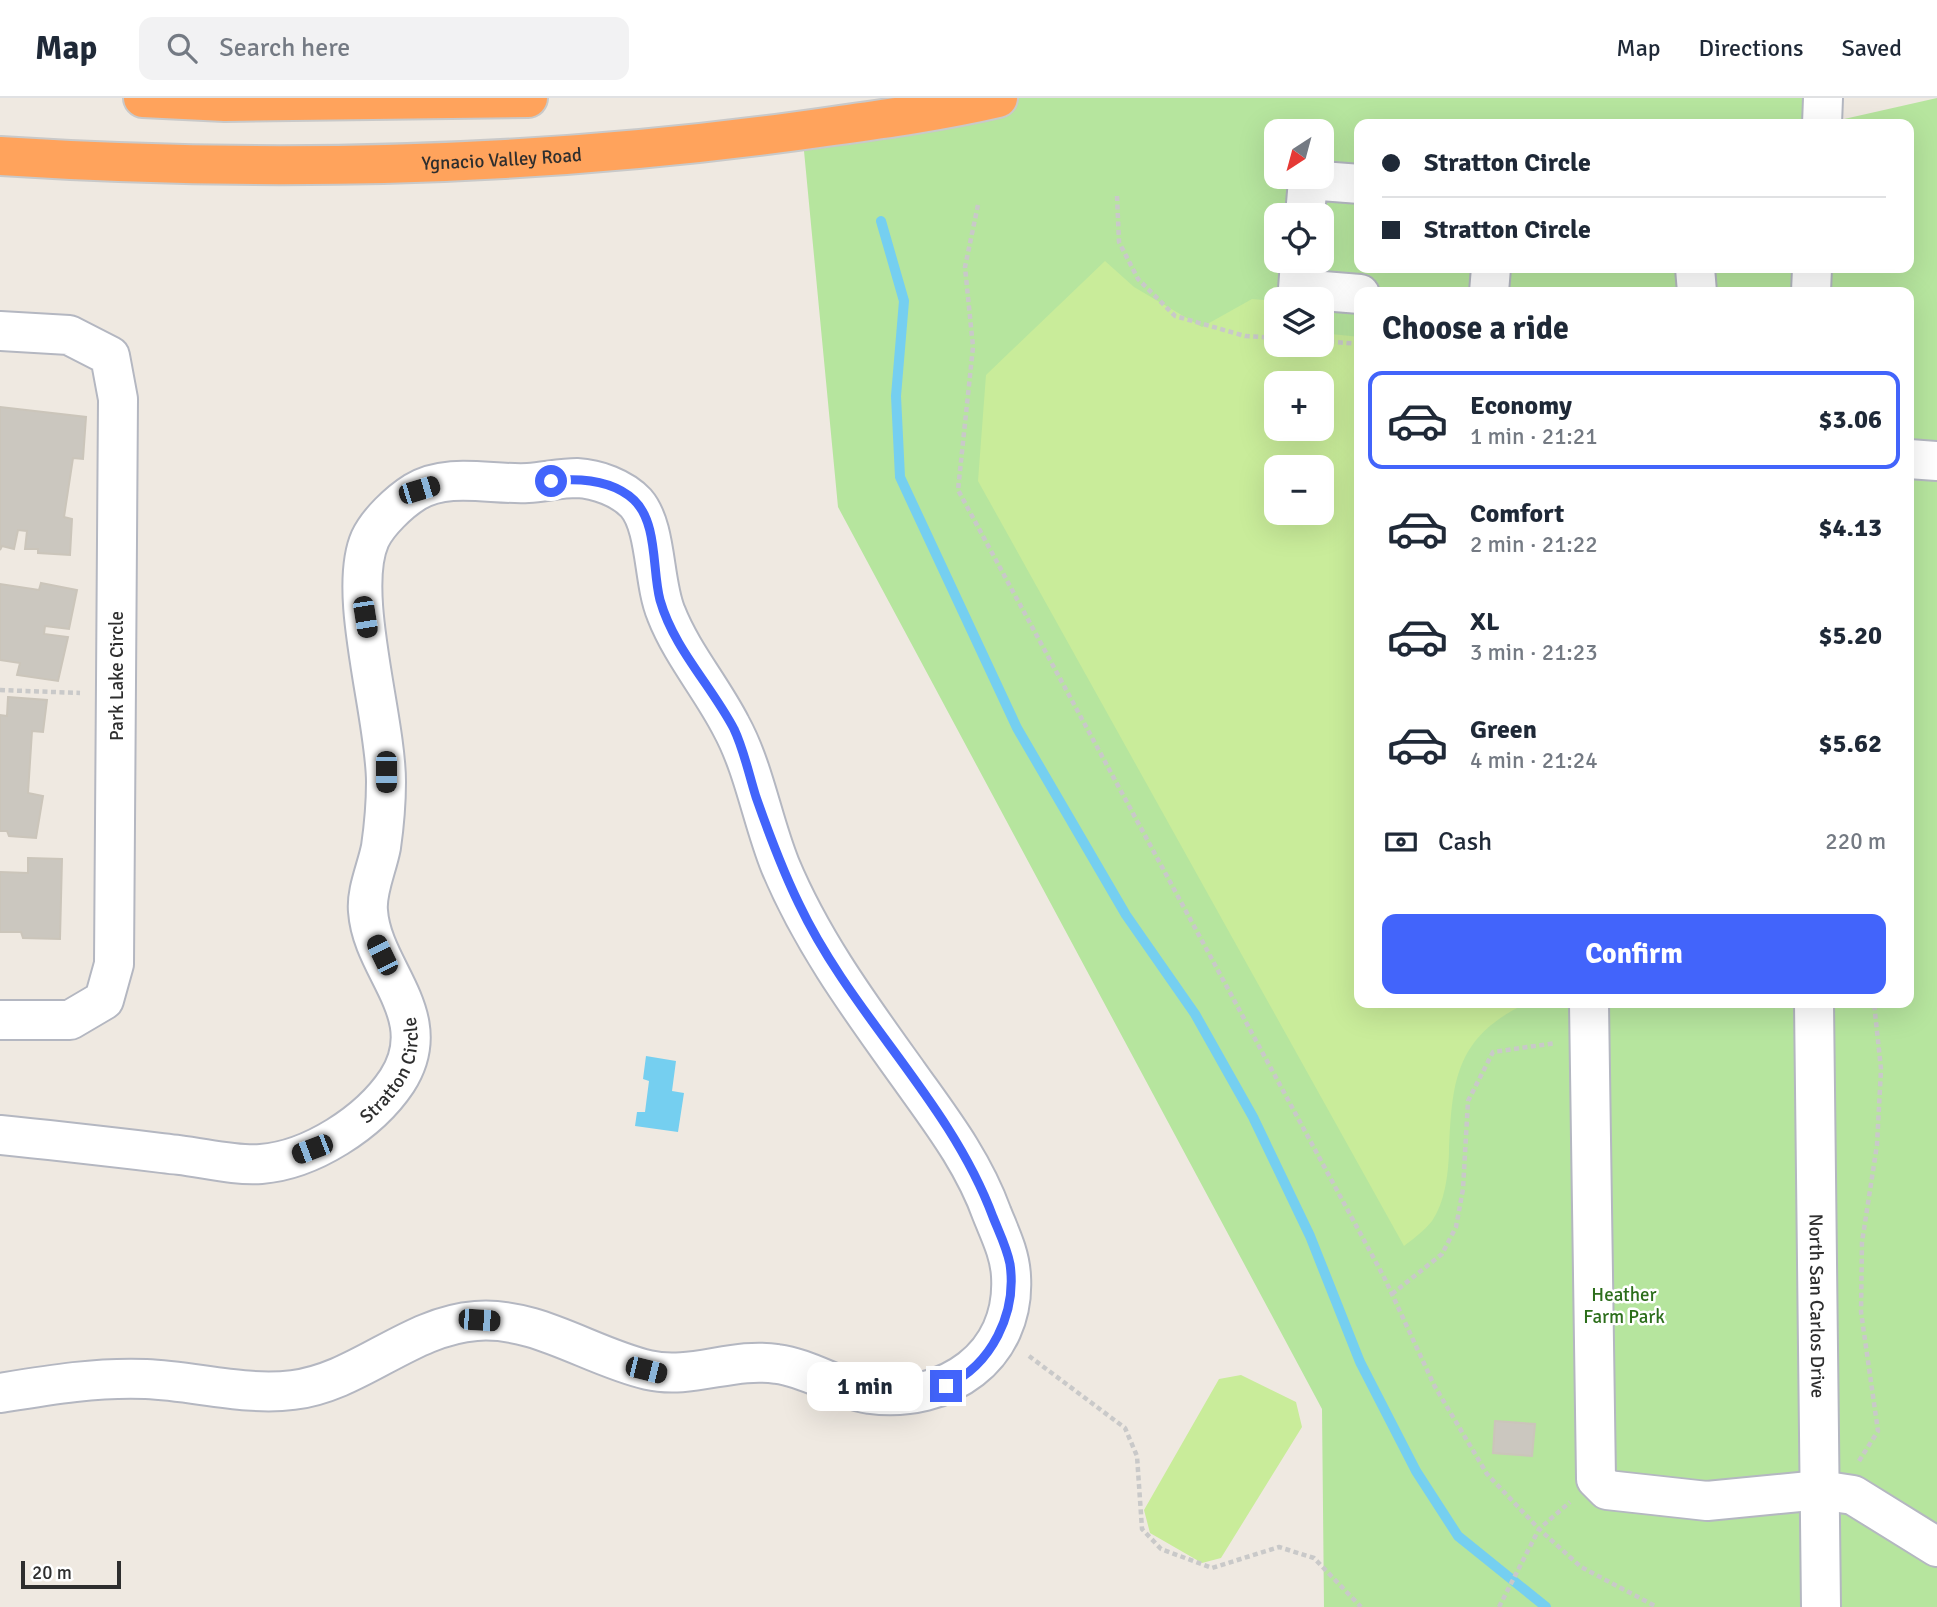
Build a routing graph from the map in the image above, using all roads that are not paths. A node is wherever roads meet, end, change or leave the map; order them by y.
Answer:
1 (143, 98) edge
2 (528, 98) edge
3 (998, 98) edge
4 (1823, 98) edge
5 (265, 100) edge
6 (962, 103) edge
7 (1822, 119) edge
8 (0, 156) edge
9 (1354, 184) edge
10 (1306, 203) edge
11 (1299, 273) edge
12 (1354, 294) edge
13 (0, 331) edge
14 (1914, 459) edge
15 (1937, 461) edge
16 (1589, 1008) edge
17 (1814, 1008) edge
18 (0, 1020) edge
19 (0, 1135) edge
20 (0, 1393) edge
21 (1837, 1493) junction
22 (1937, 1547) edge
23 (1821, 1607) edge

1 - 5 highway
2 - 5 highway
3 - 6 highway, Ygnacio Valley Road
4 - 7 street
6 - 8 highway, Ygnacio Valley Road
9 - 10 street
11 - 12 street
13 - 18 street, Park Lake Circle
14 - 15 street
16 - 21 street
17 - 21 street, North San Carlos Drive
19 - 20 street, Stratton Circle
21 - 22 street
21 - 23 street, North San Carlos Drive

